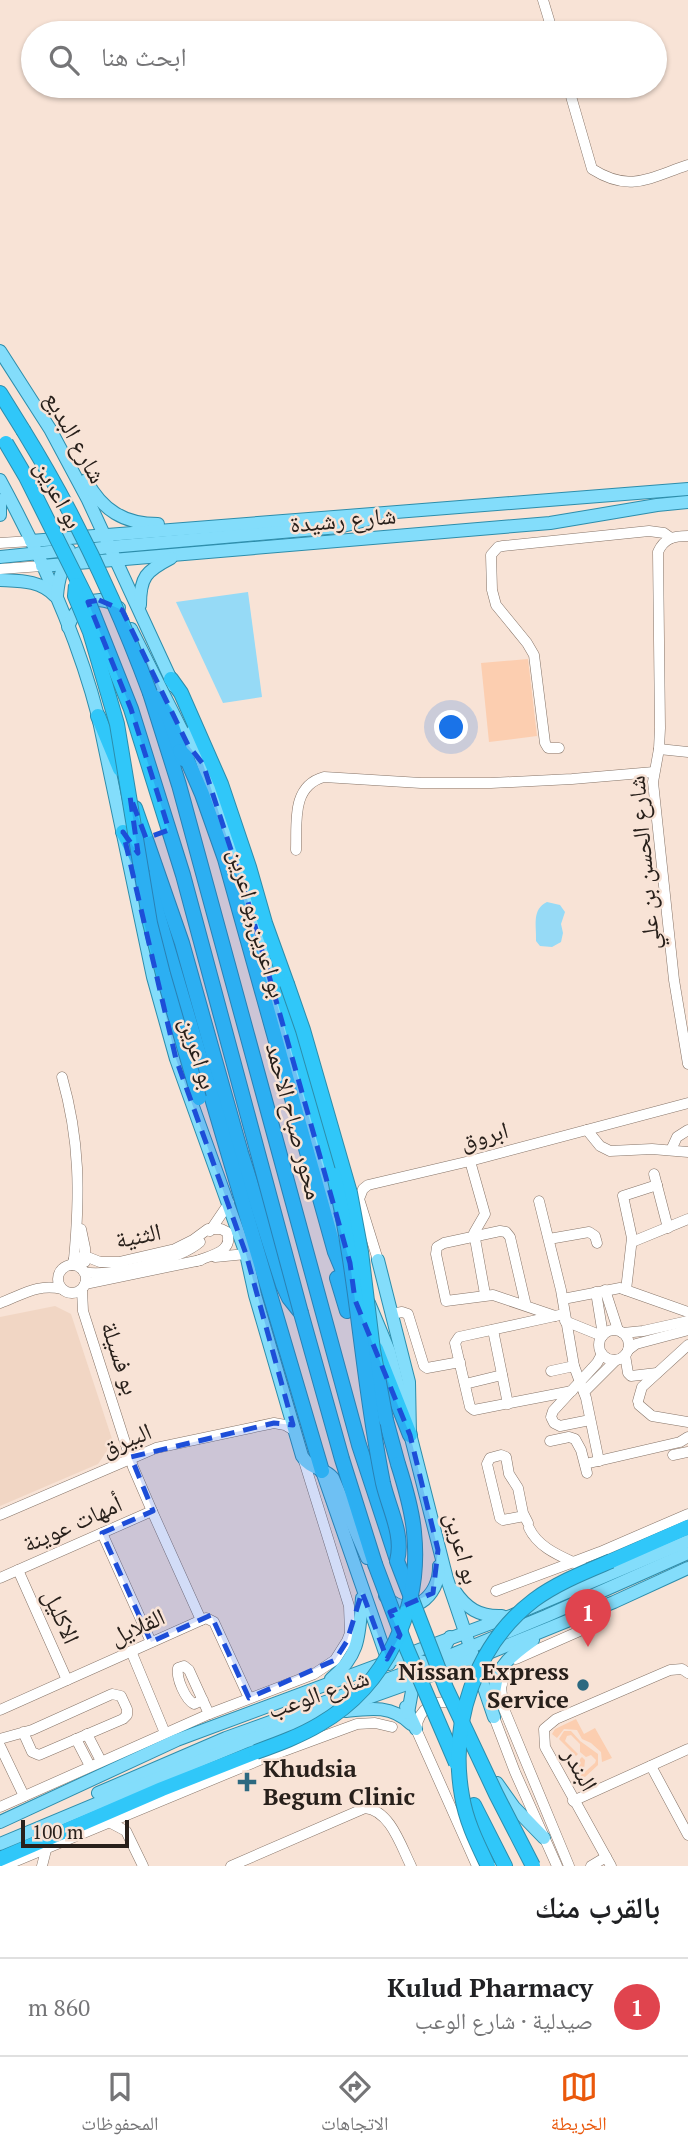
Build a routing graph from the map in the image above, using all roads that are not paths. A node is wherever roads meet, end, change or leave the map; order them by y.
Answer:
1 (543, 0) edge
2 (549, 21) edge
3 (571, 98) edge
4 (688, 165) edge
5 (0, 351) edge
6 (0, 393) edge
7 (50, 429) junction
8 (2, 439) edge
9 (0, 480) edge
10 (688, 489) edge
11 (0, 500) edge
12 (88, 500) junction
13 (688, 502) edge
14 (382, 513) junction
15 (0, 515) edge
16 (305, 520) junction
17 (87, 536) junction
18 (688, 536) edge
19 (671, 538) junction
20 (60, 539) junction
21 (107, 541) junction
22 (0, 543) edge
23 (34, 547) junction
24 (75, 551) junction
25 (175, 555) junction
26 (0, 556) edge
27 (116, 560) junction
28 (65, 564) junction
29 (42, 566) junction
30 (0, 569) edge
31 (0, 580) edge
32 (78, 581) junction
33 (57, 599) junction
34 (140, 609) junction
35 (68, 627) junction
36 (171, 679) junction
37 (150, 693) junction
38 (98, 716) junction
39 (559, 748) dead end
40 (659, 749) junction
41 (180, 751) junction
42 (688, 752) edge
43 (204, 764) junction
44 (654, 772) junction
45 (123, 832) junction
46 (296, 850) dead end
47 (268, 932) junction
48 (684, 1014) edge
49 (688, 1063) edge
50 (62, 1077) dead end
51 (688, 1103) edge
52 (587, 1130) junction
53 (688, 1130) edge
54 (671, 1150) junction
55 (688, 1152) edge
56 (470, 1161) junction
57 (654, 1174) dead end
58 (657, 1185) junction
59 (539, 1201) dead end
60 (229, 1203) junction
61 (79, 1218) junction
62 (688, 1219) edge
63 (248, 1221) junction
64 (213, 1228) junction
65 (668, 1228) junction
66 (474, 1237) junction
67 (549, 1240) junction
68 (632, 1242) junction
69 (597, 1243) dead end
70 (246, 1254) junction
71 (85, 1256) junction
72 (378, 1259) junction
73 (197, 1261) junction
74 (73, 1262) junction
75 (353, 1271) junction
76 (84, 1272) junction
77 (59, 1276) junction
78 (41, 1287) junction
79 (84, 1287) junction
80 (626, 1290) junction
81 (66, 1291) junction
82 (600, 1291) junction
83 (485, 1294) junction
84 (563, 1299) junction
85 (0, 1303) edge
86 (526, 1306) junction
87 (83, 1311) junction
88 (688, 1312) edge
89 (301, 1313) junction
90 (391, 1314) junction
91 (561, 1317) junction
92 (688, 1321) edge
93 (493, 1330) junction
94 (688, 1330) edge
95 (621, 1332) junction
96 (603, 1335) junction
97 (688, 1345) edge
98 (602, 1354) junction
99 (623, 1355) junction
100 (460, 1362) junction
101 (574, 1366) junction
102 (627, 1368) junction
103 (551, 1371) dead end
104 (604, 1372) junction
105 (658, 1373) junction
106 (502, 1375) junction
107 (465, 1384) junction
108 (582, 1387) junction
109 (572, 1391) junction
110 (508, 1404) junction
111 (288, 1405) junction
112 (386, 1420) junction
113 (590, 1420) junction
114 (688, 1422) edge
115 (274, 1423) junction
116 (563, 1425) junction
117 (295, 1431) junction
118 (410, 1435) junction
119 (688, 1437) edge
120 (565, 1438) junction
121 (550, 1441) dead end
122 (688, 1452) edge
123 (673, 1455) dead end
124 (131, 1457) junction
125 (304, 1461) junction
126 (599, 1461) junction
127 (322, 1471) junction
128 (514, 1481) junction
129 (493, 1487) junction
130 (151, 1507) junction
131 (688, 1514) edge
132 (0, 1515) edge
133 (527, 1522) junction
134 (688, 1527) edge
135 (102, 1533) junction
136 (688, 1541) edge
137 (438, 1550) junction
138 (688, 1552) edge
139 (606, 1557) junction
140 (397, 1561) junction
141 (570, 1562) junction
142 (688, 1568) edge
143 (587, 1569) junction
144 (18, 1570) junction
145 (0, 1578) edge
146 (447, 1579) junction
147 (584, 1586) junction
148 (362, 1591) junction
149 (496, 1591) dead end
150 (382, 1593) junction
151 (452, 1597) junction
152 (588, 1612) junction
153 (513, 1615) junction
154 (201, 1620) junction
155 (551, 1627) junction
156 (464, 1633) junction
157 (449, 1638) junction
158 (348, 1641) joint
159 (151, 1642) junction
160 (482, 1642) junction
161 (131, 1651) junction
162 (492, 1652) junction
163 (471, 1653) junction
164 (408, 1654) junction
165 (388, 1661) junction
166 (435, 1665) junction
167 (375, 1666) junction
168 (688, 1673) edge
169 (67, 1680) junction
170 (417, 1681) junction
171 (326, 1683) junction
172 (391, 1683) junction
173 (249, 1698) junction
174 (202, 1700) dead end
175 (462, 1708) junction
176 (0, 1710) edge
177 (408, 1713) junction
178 (209, 1714) junction
179 (315, 1716) junction
180 (494, 1717) junction
181 (284, 1727) junction
182 (392, 1727) dead end
183 (416, 1729) junction
184 (23, 1732) junction
185 (165, 1733) junction
186 (87, 1734) junction
187 (0, 1739) edge
188 (76, 1739) junction
189 (277, 1739) junction
190 (0, 1746) edge
191 (688, 1749) edge
192 (288, 1750) junction
193 (259, 1755) junction
194 (101, 1761) junction
195 (90, 1766) junction
196 (651, 1766) junction
197 (24, 1796) junction
198 (573, 1801) junction
199 (0, 1807) edge
200 (136, 1811) junction
201 (0, 1822) edge
202 (109, 1822) junction
203 (688, 1835) edge
204 (130, 1836) junction
205 (544, 1838) junction
206 (0, 1843) edge
207 (47, 1846) junction
208 (0, 1859) edge
209 (20, 1859) junction
210 (609, 1861) edge
211 (4, 1866) edge
212 (36, 1866) edge
213 (42, 1866) edge
214 (143, 1866) edge
215 (231, 1866) edge
216 (411, 1866) edge
217 (477, 1866) edge
218 (488, 1866) edge
219 (505, 1866) edge
220 (533, 1866) edge
221 (557, 1866) edge
222 (569, 1866) edge
223 (591, 1866) edge

1 - 2 street
3 - 4 street
5 - 7 main road, شارع البديع
6 - 37 highway, بو اعرين, bridge
7 - 12 main road, شارع البديع
7 - 16 main road
8 - 20 main road
8 - 32 highway, بو اعرين, bridge
9 - 23 main road, بو اعرين
10 - 14 main road, شارع رشيدة
11 - 15 main road
12 - 17 main road
12 - 21 main road, شارع البديع
13 - 25 main road, شارع رشيدة
14 - 16 main road, شارع رشيدة
14 - 21 main road
16 - 21 main road, شارع رشيدة
17 - 20 main road, شارع رشيدة
17 - 21 main road, شارع رشيدة
17 - 24 main road
18 - 19 street
19 - 39 street
19 - 40 street, شارع الحسن بن علي
20 - 23 main road, شارع رشيدة
20 - 24 main road
21 - 24 main road
21 - 27 main road, شارع البديع
22 - 23 street, شارع رشيدة
23 - 24 main road
23 - 26 main road
23 - 29 main road, بو اعرين
24 - 27 main road
24 - 28 main road
25 - 27 main road, شارع رشيدة
25 - 34 main road
27 - 28 main road, شارع رشيدة
27 - 34 main road, بو اعرين
28 - 29 main road, شارع رشيدة
28 - 33 main road
29 - 30 street, شارع رشيدة
29 - 33 main road, بو اعرين
31 - 33 main road
32 - 63 highway, bridge
32 - 89 highway, بو اعرين, bridge
33 - 35 main road, بو اعرين
34 - 36 main road, بو اعرين
35 - 38 main road, بو اعرين
35 - 43 main road
36 - 43 main road, بو اعرين
36 - 47 highway
37 - 41 highway, بو اعرين
37 - 140 highway, محور صباح الاحمد
38 - 45 main road, بو اعرين
38 - 89 highway
40 - 42 street
40 - 44 street, شارع الحسن بن علي
41 - 112 highway, بو اعرين,بو اعرين, bridge
41 - 118 highway
43 - 75 main road, بو اعرين
44 - 46 street
44 - 48 street, شارع الحسن بن علي
45 - 60 main road, بو اعرين
45 - 63 highway
47 - 112 highway, bridge
47 - 140 highway, bridge
48 - 49 street, شارع الحسن بن علي
50 - 61 street
51 - 52 street, ابروق
52 - 54 street
52 - 56 street, ابروق
53 - 54 street
54 - 55 street
56 - 66 street
56 - 72 street, ابروق
57 - 58 street
58 - 65 street
58 - 68 street
59 - 67 street
60 - 64 street, الثنية
60 - 70 main road, بو اعرين
61 - 71 street
61 - 74 street
62 - 65 street
63 - 127 highway
64 - 71 street, الثنية
64 - 73 street, الثنية
64 - 76 street, الثنية
65 - 68 street
66 - 83 street
66 - 83 street
66 - 86 street
67 - 69 street
67 - 84 street
68 - 80 street
70 - 73 street, الثنية
70 - 111 main road, بو اعرين
71 - 74 street, الثنية
71 - 76 street
72 - 75 main road
72 - 90 main road
73 - 79 street, الثنية
74 - 76 street
74 - 77 street
75 - 118 main road, بو اعرين
76 - 79 street
77 - 78 street
77 - 81 street
78 - 81 street
78 - 85 street
79 - 81 street
79 - 87 street, بو فسيلة
80 - 82 street
80 - 88 street
81 - 87 street, بو فسيلة
82 - 84 street
82 - 95 street
82 - 96 street
83 - 86 street
84 - 91 street
86 - 91 street
87 - 124 street, بو فسيلة
89 - 219 highway, بو اعرين, bridge
90 - 100 street
90 - 118 main road
91 - 93 street
91 - 96 street
91 - 101 street
92 - 95 street
93 - 100 street
93 - 106 street
94 - 99 street
95 - 96 street
95 - 99 street
96 - 98 street
97 - 105 street
98 - 99 street
98 - 108 street
99 - 102 street
99 - 104 street
100 - 107 street
101 - 103 street
101 - 108 street
102 - 104 street
102 - 105 street
104 - 108 street
105 - 114 street
106 - 107 street
106 - 110 street
107 - 110 street
108 - 109 street
108 - 113 street
109 - 110 street
109 - 116 street
111 - 115 street
111 - 117 main road, بو اعرين
112 - 193 highway, bridge
113 - 116 street
113 - 126 street
115 - 117 street
115 - 124 street, البيرق
116 - 120 street
117 - 125 main road, بو اعرين
118 - 137 main road, بو اعرين
119 - 126 street
120 - 121 street
120 - 126 street
122 - 123 street
124 - 130 street
124 - 132 street, البيرق
125 - 127 main road
125 - 158 street, بو اعرين
127 - 148 main road
127 - 150 main road
128 - 129 street
128 - 129 street
128 - 133 street
129 - 133 street
130 - 135 street, أمهات عوينة
130 - 154 street
131 - 139 street
133 - 141 street
134 - 139 highway
135 - 144 street, أمهات عوينة
135 - 159 street
136 - 147 main road, شارع الوعب
137 - 146 main road, بو اعرين
137 - 150 main road
138 - 160 main road
139 - 141 street
139 - 143 street
139 - 218 highway, bridge
140 - 220 highway, محور صباح الاحمد, bridge
141 - 143 street
141 - 149 street
142 - 152 main road
143 - 147 street
144 - 145 street, أمهات عوينة
144 - 169 street, الاكليل
146 - 151 main road, بو اعرين
146 - 153 main road
147 - 153 main road, شارع الوعب
148 - 165 main road
148 - 171 main road
150 - 164 main road
151 - 156 main road, بو اعرين
151 - 157 main road
152 - 155 main road
152 - 222 street
153 - 156 main road, شارع الوعب
154 - 159 street, القلايل
154 - 173 street, القلايل
155 - 162 main road
155 - 180 main road
156 - 157 main road, شارع الوعب
156 - 163 main road, بو اعرين
157 - 164 main road, شارع الوعب
157 - 166 main road
158 - 173 street, شارع الوعب
159 - 161 street, القلايل
160 - 162 main road
160 - 163 main road
161 - 169 street, القلايل
161 - 185 street
162 - 163 main road
163 - 166 main road
163 - 180 main road, بو اعرين
164 - 165 main road, شارع الوعب
164 - 166 main road
165 - 166 main road
165 - 167 main road, شارع الوعب
165 - 172 main road
166 - 170 main road
166 - 172 main road
166 - 175 main road
167 - 171 main road, شارع الوعب
167 - 172 main road
168 - 198 street, البندر
169 - 176 street, القلايل
170 - 172 main road, شارع الوعب
170 - 177 main road
171 - 201 main road, شارع الوعب
172 - 177 main road
172 - 179 main road, شارع الوعب
172 - 206 main road
173 - 178 street, شارع الوعب
174 - 178 street
175 - 183 street
175 - 205 main road
177 - 183 main road
178 - 185 street, شارع الوعب
179 - 181 main road, شارع الوعب
179 - 183 main road
180 - 205 street
181 - 189 main road
181 - 206 main road, شارع الوعب
182 - 192 street, شارع الوعب
183 - 217 street
184 - 186 street
184 - 187 street
184 - 188 street
185 - 194 street, شارع الوعب
186 - 188 street
186 - 194 street
188 - 195 street
189 - 192 main road
189 - 193 main road
190 - 197 street
191 - 196 street
192 - 193 street, شارع الوعب
193 - 200 street, شارع الوعب
193 - 208 highway
194 - 195 street, شارع الوعب
195 - 197 street, شارع الوعب
196 - 198 street
196 - 203 street
197 - 199 street, شارع الوعب
198 - 210 street, البندر
200 - 202 street, شارع الوعب
200 - 204 street
202 - 204 street
202 - 207 street, شارع الوعب
204 - 214 street
205 - 221 street
207 - 209 street, شارع الوعب
207 - 213 street
209 - 211 street, شارع الوعب
209 - 212 street
210 - 223 street, البندر
215 - 216 street

